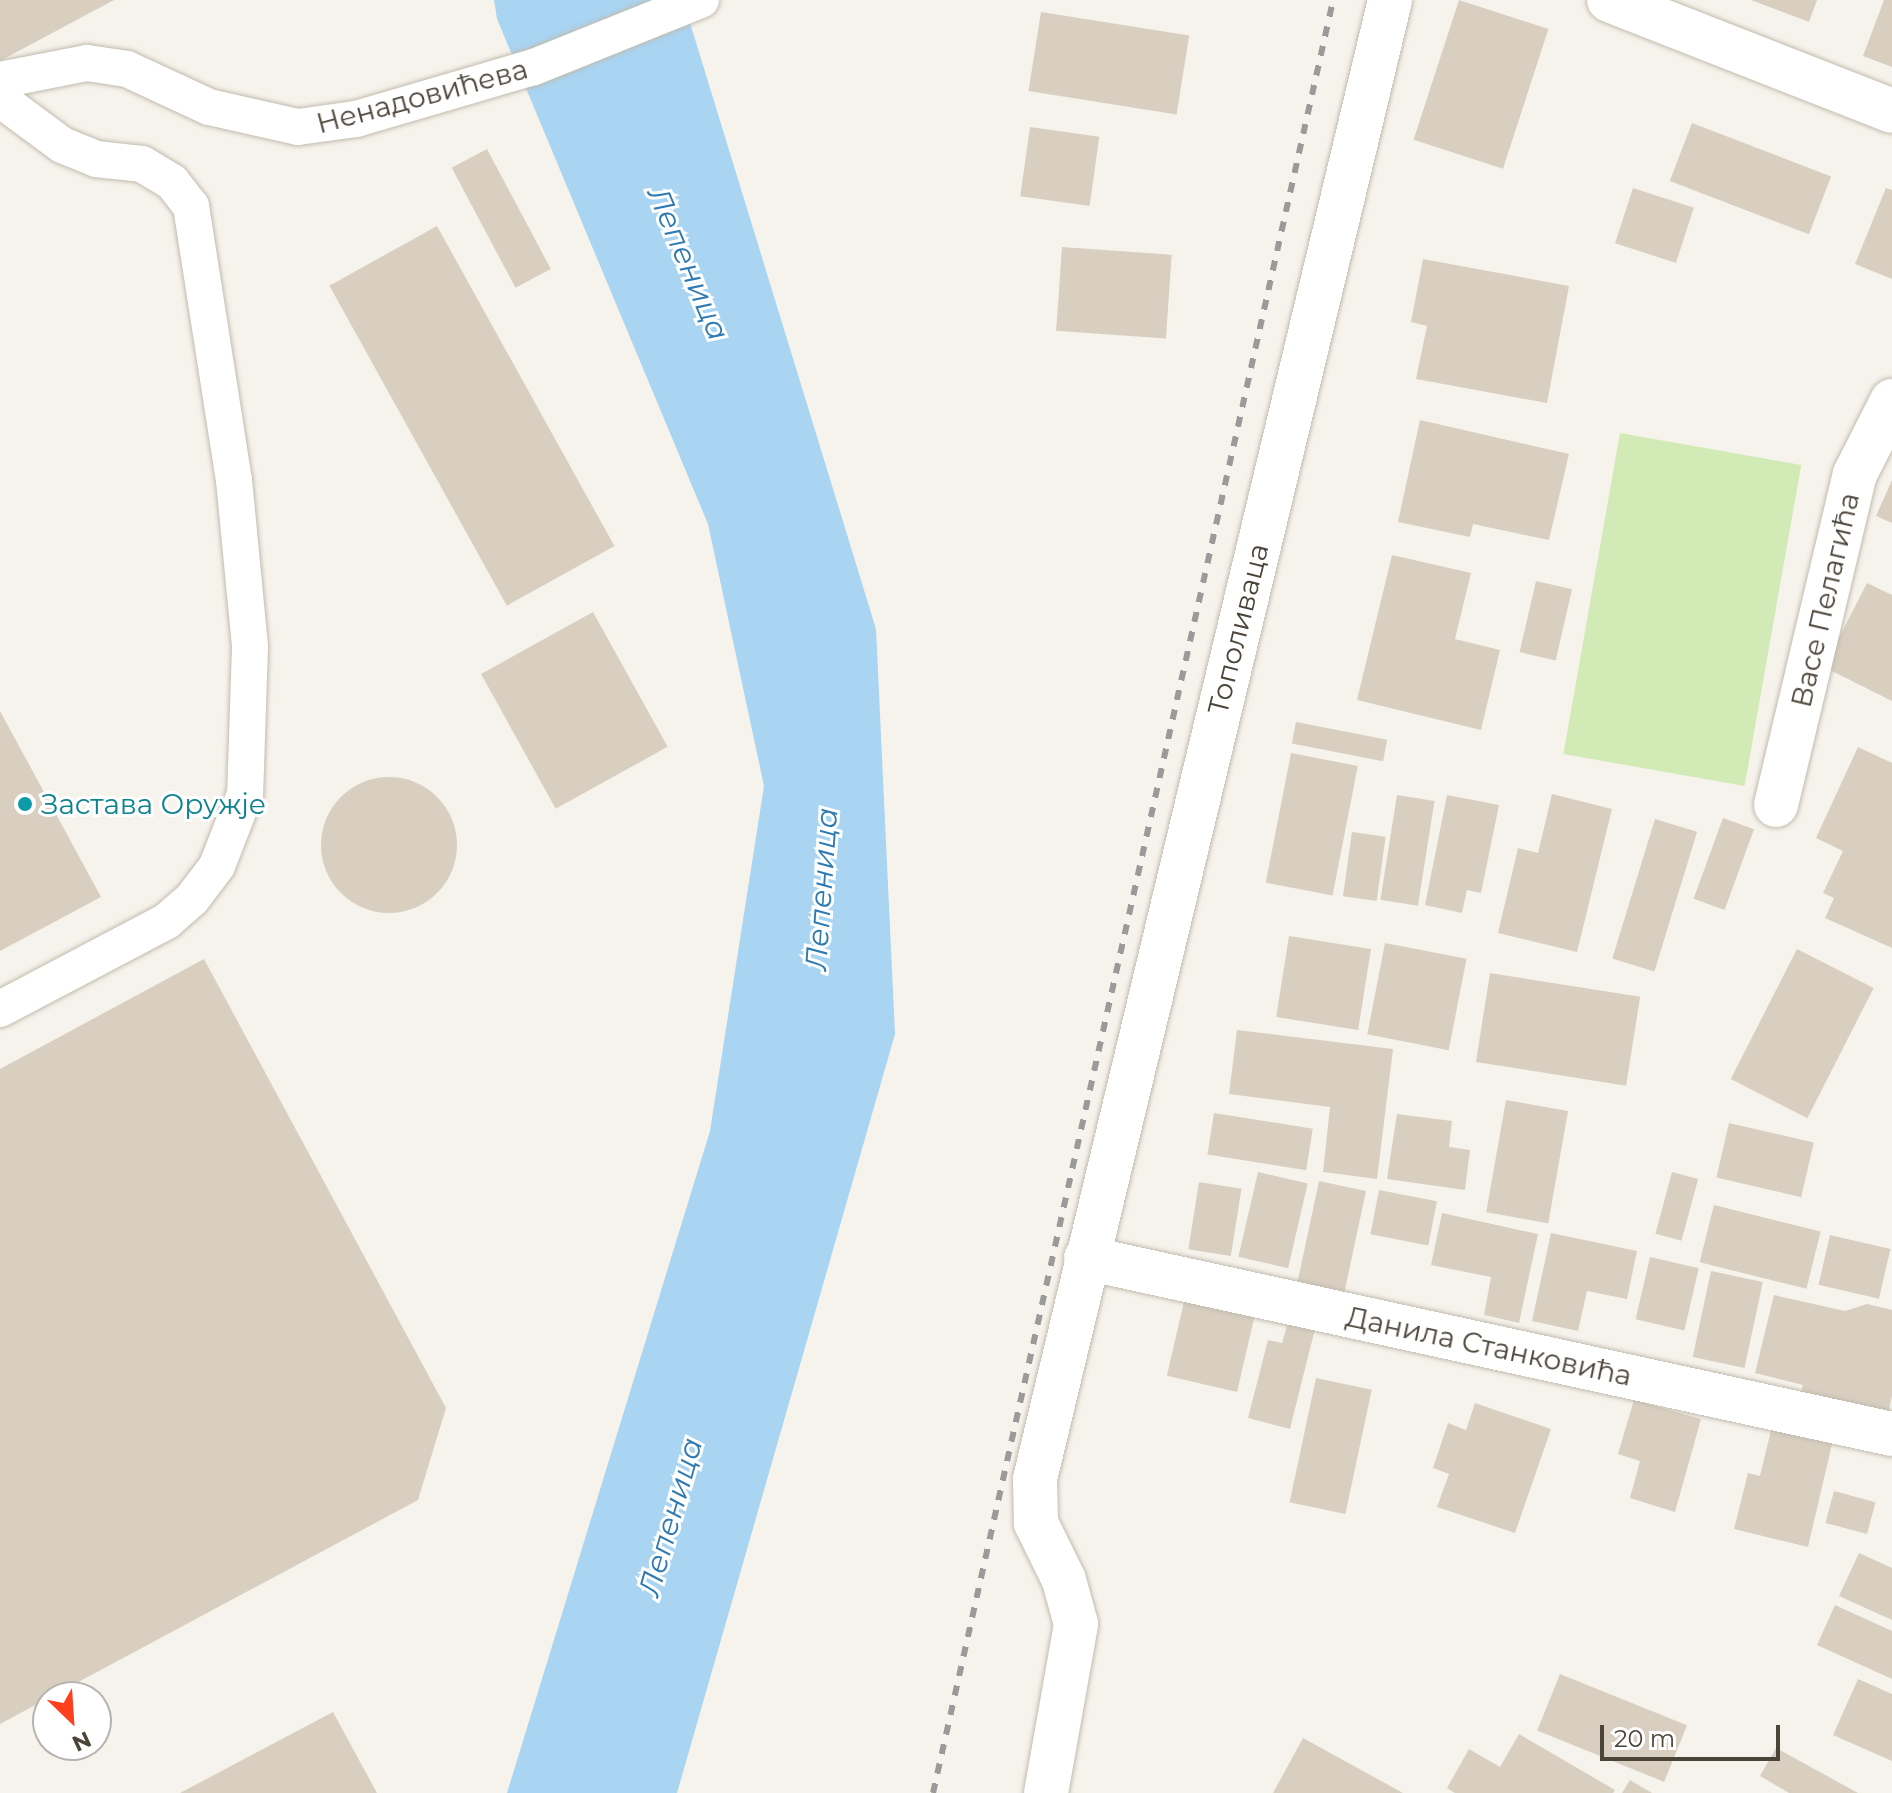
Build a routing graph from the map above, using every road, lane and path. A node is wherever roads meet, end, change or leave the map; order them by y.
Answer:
1 (701, 0) edge
2 (1390, 0) edge
3 (1609, 0) edge
4 (0, 80) edge
5 (0, 99) edge
6 (1892, 111) edge
7 (1892, 401) edge
8 (1776, 805) dead end
9 (0, 1009) edge
10 (1086, 1258) junction
11 (1892, 1434) edge
12 (1046, 1793) edge

1 - 4 lane, Ненадовићева
2 - 10 street, Тополиваца
3 - 6 street
5 - 9 lane
7 - 8 street, Васе Пелагића
10 - 11 street, Данила Станковића
10 - 12 street, Тополиваца

